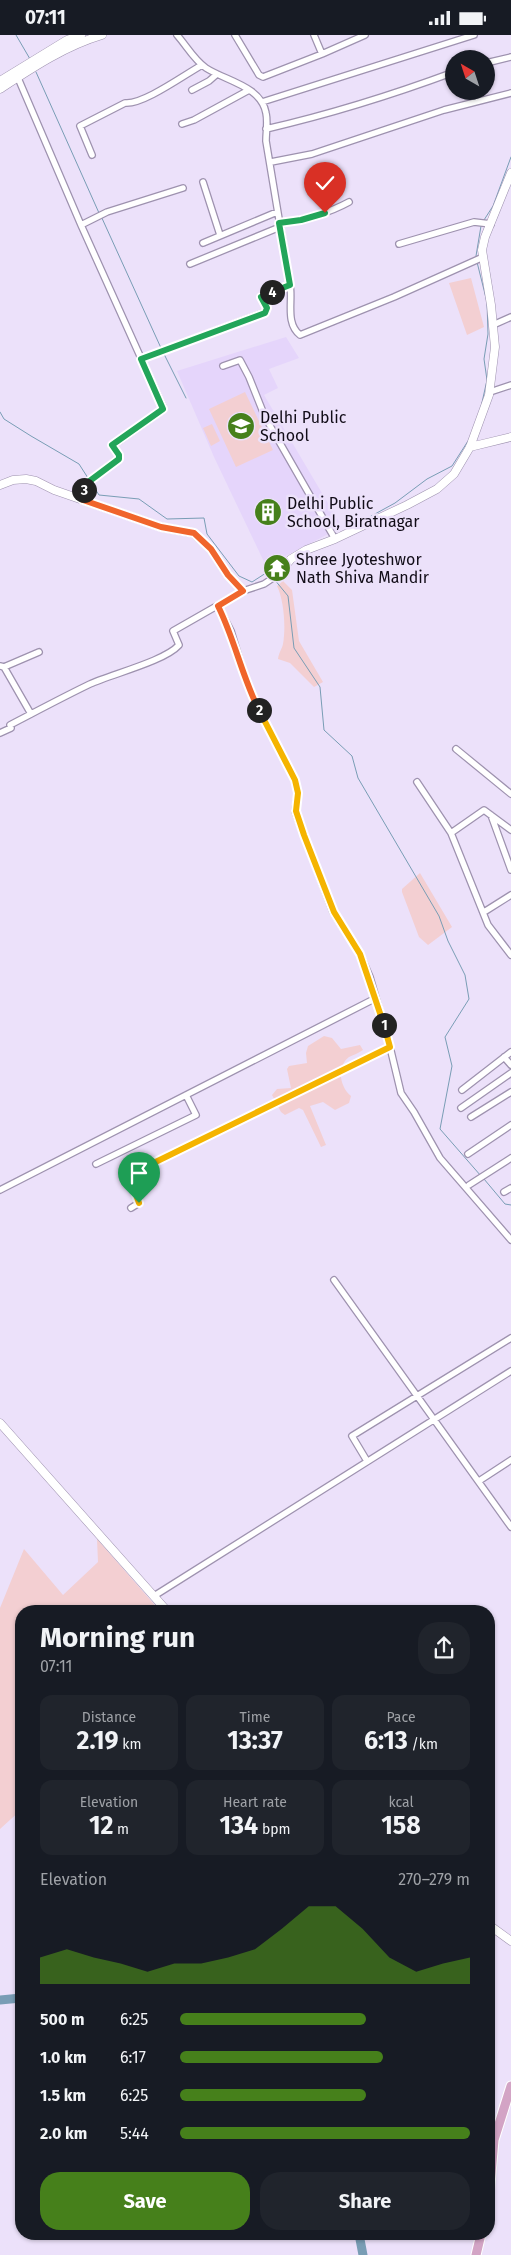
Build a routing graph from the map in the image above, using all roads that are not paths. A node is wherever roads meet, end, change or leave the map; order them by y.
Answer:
1 (81, 35) edge
2 (178, 35) edge
3 (235, 35) edge
4 (314, 35) edge
5 (366, 35) edge
6 (474, 35) edge
7 (96, 36) edge
8 (322, 54) junction
9 (511, 57) edge
10 (495, 61) edge
11 (202, 65) junction
12 (217, 74) junction
13 (445, 75) edge
14 (18, 78) junction
15 (0, 81) edge
16 (0, 89) edge
17 (192, 90) dead end
18 (249, 90) junction
19 (511, 93) edge
20 (262, 102) junction
21 (182, 124) dead end
22 (266, 129) junction
23 (92, 155) dead end
24 (271, 162) junction
25 (511, 173) edge
26 (203, 182) dead end
27 (184, 189) dead end
28 (349, 202) dead end
29 (277, 212) junction
30 (491, 224) junction
31 (81, 225) junction
32 (279, 225) junction
33 (220, 235) junction
34 (203, 243) dead end
35 (399, 244) dead end
36 (482, 258) junction
37 (190, 264) dead end
38 (290, 285) junction
39 (511, 317) edge
40 (493, 325) junction
41 (141, 359) junction
42 (222, 366) dead end
43 (511, 385) edge
44 (490, 392) junction
45 (511, 437) edge
46 (470, 447) junction
47 (0, 485) edge
48 (83, 500) junction
49 (335, 539) junction
50 (274, 578) joint
51 (243, 591) junction
52 (218, 606) junction
53 (39, 652) dead end
54 (2, 667) edge
55 (31, 714) junction
56 (0, 733) edge
57 (456, 749) dead end
58 (417, 782) dead end
59 (511, 794) edge
60 (490, 815) junction
61 (511, 830) edge
62 (450, 833) junction
63 (511, 870) edge
64 (511, 895) edge
65 (484, 912) junction
66 (511, 955) edge
67 (376, 998) junction
68 (390, 1047) junction
69 (511, 1051) edge
70 (504, 1057) junction
71 (511, 1065) edge
72 (511, 1073) edge
73 (462, 1090) dead end
74 (511, 1093) edge
75 (186, 1095) junction
76 (461, 1108) dead end
77 (471, 1117) dead end
78 (511, 1125) edge
79 (468, 1154) dead end
80 (511, 1158) edge
81 (96, 1164) dead end
82 (469, 1185) dead end
83 (511, 1188) edge
84 (0, 1190) edge
85 (504, 1193) dead end
86 (131, 1208) dead end
87 (511, 1240) edge
88 (334, 1280) dead end
89 (511, 1338) edge
90 (511, 1371) edge
91 (417, 1395) junction
92 (434, 1419) junction
93 (0, 1423) edge
94 (511, 1460) edge
95 (367, 1461) junction
96 (479, 1481) junction
97 (511, 1527) edge
98 (154, 1597) junction
99 (161, 1605) edge
100 (495, 1929) edge
101 (511, 1941) edge
102 (511, 2086) edge
103 (495, 2137) edge
104 (480, 2240) edge
105 (476, 2255) edge

1 - 15 street
2 - 11 street
3 - 8 street
4 - 8 street
5 - 8 street
6 - 20 street
7 - 14 street
9 - 10 street
11 - 12 street
11 - 23 street
12 - 17 street
12 - 18 street
13 - 22 street
14 - 16 street
14 - 31 street
18 - 20 street
18 - 21 street
19 - 24 street
20 - 22 street
22 - 24 street
24 - 29 street
25 - 30 street
26 - 33 street
27 - 31 street
28 - 32 street
29 - 32 street
29 - 33 street
30 - 35 street
30 - 36 street
31 - 41 street
32 - 37 street
32 - 38 street
33 - 34 street
36 - 38 street
36 - 40 street
38 - 41 street
39 - 40 street
40 - 44 street
41 - 48 street
42 - 49 street
43 - 44 street
44 - 46 street
45 - 46 street
46 - 49 street
47 - 48 street
48 - 51 street
49 - 50 street
50 - 51 street
51 - 52 street
52 - 55 street
52 - 67 street
53 - 54 street
54 - 55 street
55 - 56 street
57 - 59 street
58 - 62 street
60 - 61 street
60 - 62 street
60 - 63 street
62 - 65 street
64 - 65 street
65 - 66 street
67 - 68 street
67 - 75 street
68 - 86 street
68 - 87 street
69 - 70 street
70 - 71 street
70 - 73 street
72 - 76 street
74 - 77 street
75 - 81 street
75 - 84 street
78 - 79 street
80 - 82 street
83 - 85 street
88 - 91 street
89 - 91 street
90 - 92 street
91 - 92 street
91 - 95 street
92 - 95 street
92 - 96 street
93 - 98 street
94 - 96 street
95 - 98 street
96 - 97 street
98 - 99 street
100 - 101 street
102 - 103 main road
104 - 105 main road

